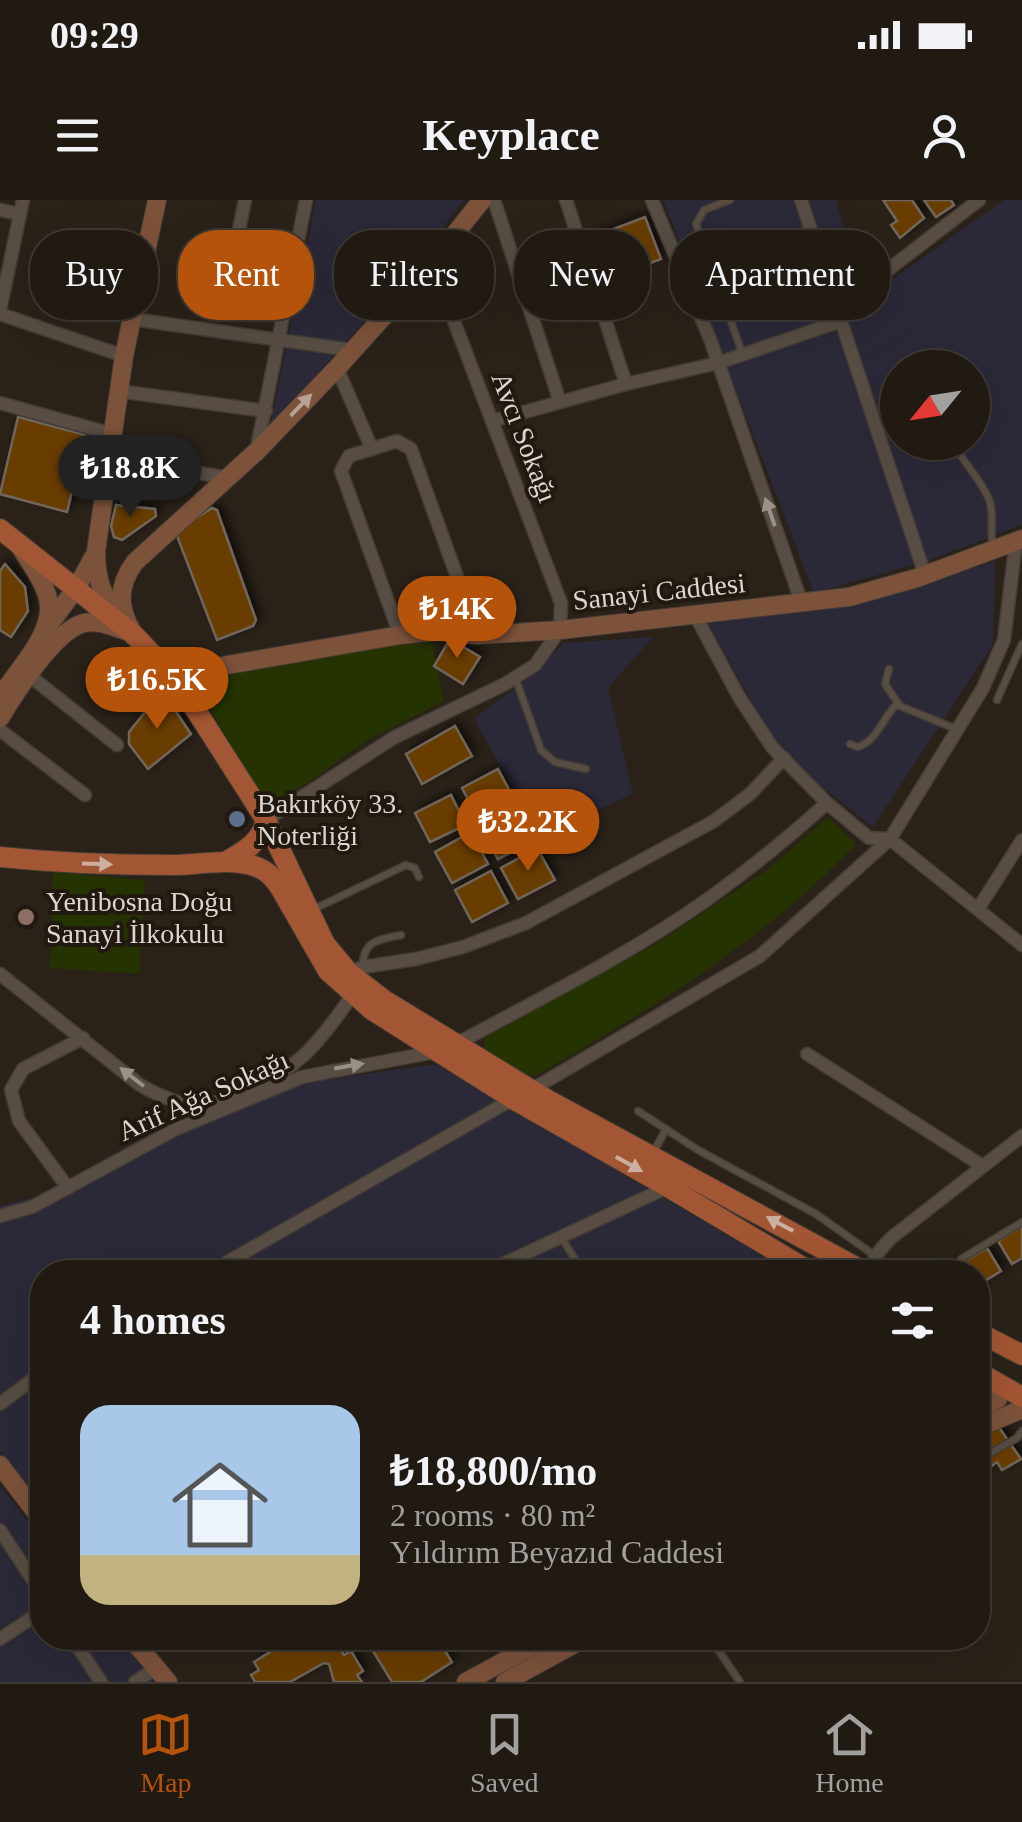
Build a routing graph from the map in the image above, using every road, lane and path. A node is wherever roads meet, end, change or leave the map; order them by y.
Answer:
1 (157, 200) edge
2 (246, 200) edge
3 (306, 200) edge
4 (482, 200) edge
5 (494, 200) edge
6 (566, 200) edge
7 (652, 200) edge
8 (730, 200) edge
9 (801, 200) edge
10 (979, 200) edge
11 (22, 207) edge
12 (0, 210) edge
13 (151, 230) edge
14 (240, 230) edge
15 (458, 230) edge
16 (890, 269) edge
17 (2, 294) edge
18 (0, 312) edge
19 (132, 320) edge
20 (139, 320) edge
21 (379, 320) edge
22 (454, 320) edge
23 (841, 321) junction
24 (279, 340) junction
25 (351, 350) junction
26 (743, 355) junction
27 (124, 356) junction
28 (718, 363) junction
29 (337, 368) junction
30 (626, 384) junction
31 (118, 391) junction
32 (560, 402) junction
33 (0, 403) edge
34 (266, 411) junction
35 (492, 420) junction
36 (112, 434) junction
37 (372, 449) junction
38 (257, 451) junction
39 (109, 457) junction
40 (961, 460) edge
41 (228, 478) junction
42 (0, 530) edge
43 (1019, 540) edge
44 (21, 548) junction
45 (994, 549) junction
46 (96, 551) junction
47 (1018, 564) edge
48 (925, 575) junction
49 (70, 582) junction
50 (802, 604) junction
51 (694, 613) junction
52 (560, 630) junction
53 (42, 634) junction
54 (133, 634) junction
55 (400, 634) junction
56 (478, 635) junction
57 (1022, 644) edge
58 (889, 669) dead end
59 (30, 676) junction
60 (515, 678) junction
61 (176, 679) junction
62 (0, 696) edge
63 (996, 700) dead end
64 (897, 704) junction
65 (0, 718) edge
66 (0, 730) edge
67 (957, 730) junction
68 (850, 744) dead end
69 (117, 745) dead end
70 (784, 758) junction
71 (586, 769) dead end
72 (85, 794) dead end
73 (828, 802) junction
74 (266, 820) junction
75 (890, 839) junction
76 (1022, 840) edge
77 (0, 858) edge
78 (225, 862) junction
79 (420, 877) dead end
80 (978, 909) junction
81 (310, 912) junction
82 (401, 935) dead end
83 (1022, 944) edge
84 (0, 974) edge
85 (355, 978) junction
86 (83, 1038) junction
87 (447, 1048) junction
88 (807, 1054) dead end
89 (522, 1094) junction
90 (638, 1112) dead end
91 (666, 1129) junction
92 (1022, 1136) edge
93 (651, 1156) junction
94 (981, 1166) junction
95 (668, 1186) junction
96 (68, 1188) junction
97 (0, 1216) edge
98 (1022, 1222) edge
99 (562, 1237) junction
100 (960, 1259) dead end
101 (231, 1260) edge
102 (512, 1260) edge
103 (576, 1260) edge
104 (791, 1260) edge
105 (856, 1260) edge
106 (863, 1260) edge
107 (875, 1260) edge
108 (990, 1338) edge
109 (1022, 1355) edge
110 (990, 1379) edge
111 (30, 1381) edge
112 (1022, 1397) edge
113 (998, 1399) dead end
114 (990, 1403) edge
115 (0, 1404) edge
116 (1022, 1410) edge
117 (990, 1423) edge
118 (1022, 1431) edge
119 (990, 1453) edge
120 (0, 1465) edge
121 (30, 1501) edge
122 (0, 1530) edge
123 (30, 1576) edge
124 (30, 1619) edge
125 (0, 1640) edge
126 (80, 1650) edge
127 (141, 1650) edge
128 (510, 1650) edge
129 (524, 1650) edge
130 (563, 1650) edge
131 (718, 1650) edge
132 (513, 1656) junction
133 (162, 1675) edge
134 (101, 1682) edge
135 (136, 1682) edge
136 (466, 1682) edge
137 (505, 1682) edge
138 (740, 1682) edge

1 - 13 main road
2 - 14 street
3 - 24 street
4 - 15 main road
5 - 32 street
6 - 30 street
7 - 28 street
8 - 26 lane
9 - 23 street
10 - 16 street
11 - 12 street
11 - 17 street
17 - 18 street
18 - 27 street
19 - 27 main road
20 - 24 street
21 - 25 main road
22 - 35 street, Avcı Sokağı
23 - 26 street
23 - 48 street
24 - 25 street
24 - 34 street
25 - 29 main road
26 - 28 street
27 - 31 main road
28 - 30 street
50 -> 28 street
29 - 37 street
38 -> 29 main road
30 - 32 street
31 - 34 street
31 - 36 main road
32 - 35 street
33 - 36 street
34 - 38 street
35 - 52 street, Avcı Sokağı
36 - 39 main road
37 - 55 street
37 - 56 street
38 - 41 main road
39 - 41 street
39 - 46 main road
40 - 45 lane
41 - 54 main road
42 - 44 main road
43 - 45 main road, Sanayi Caddesi
43 - 47 street
44 - 49 main road
44 - 53 main road
45 - 48 main road, Sanayi Caddesi
46 - 49 main road
46 - 54 main road
47 - 67 street
48 - 50 main road, Sanayi Caddesi
49 - 53 main road
49 - 54 main road
50 - 51 main road, Sanayi Caddesi
51 - 52 main road, Sanayi Caddesi
51 - 70 street
52 - 56 main road, Sanayi Caddesi
52 - 60 street
53 - 62 main road
54 - 59 main road
54 - 61 main road
55 - 56 main road, Sanayi Caddesi
55 - 61 main road, Sanayi Caddesi
57 - 63 lane
58 - 64 lane
59 - 65 main road
59 - 69 street
60 - 71 lane
60 - 74 street
61 - 74 main road
64 - 67 lane
64 - 68 lane
66 - 72 street
67 - 75 street
70 - 73 street
70 - 85 street
73 - 75 street
73 - 87 street, Arif Ağa Sokağı
74 - 78 main road
74 - 81 main road
75 - 80 street
75 - 89 street
76 - 80 street
77 -> 78 main road
78 - 85 main road
79 - 81 lane
80 - 83 street
81 - 85 main road
82 - 85 lane
84 - 86 street
85 -> 86 street
85 - 87 main road
86 - 96 street
87 - 89 main road
96 -> 87 street, Arif Ağa Sokağı
88 - 94 street
89 - 93 main road
89 -> 95 main road
89 - 101 street
90 - 91 lane
91 - 93 lane
91 - 106 lane
92 - 94 street
105 -> 93 main road
94 - 107 street
95 - 99 street
95 - 104 main road
96 - 97 street, Arif Ağa Sokağı
98 - 100 lane
99 - 102 street
99 - 103 lane
108 - 109 main road
110 - 112 main road
111 - 115 street
113 - 114 main road
116 - 117 main road
118 - 119 lane
120 - 121 main road
122 - 123 street
124 - 125 street
126 - 134 street
127 - 133 main road
128 - 132 street
129 - 132 main road
130 - 137 main road
131 - 138 lane
132 - 136 main road
133 - 135 street

